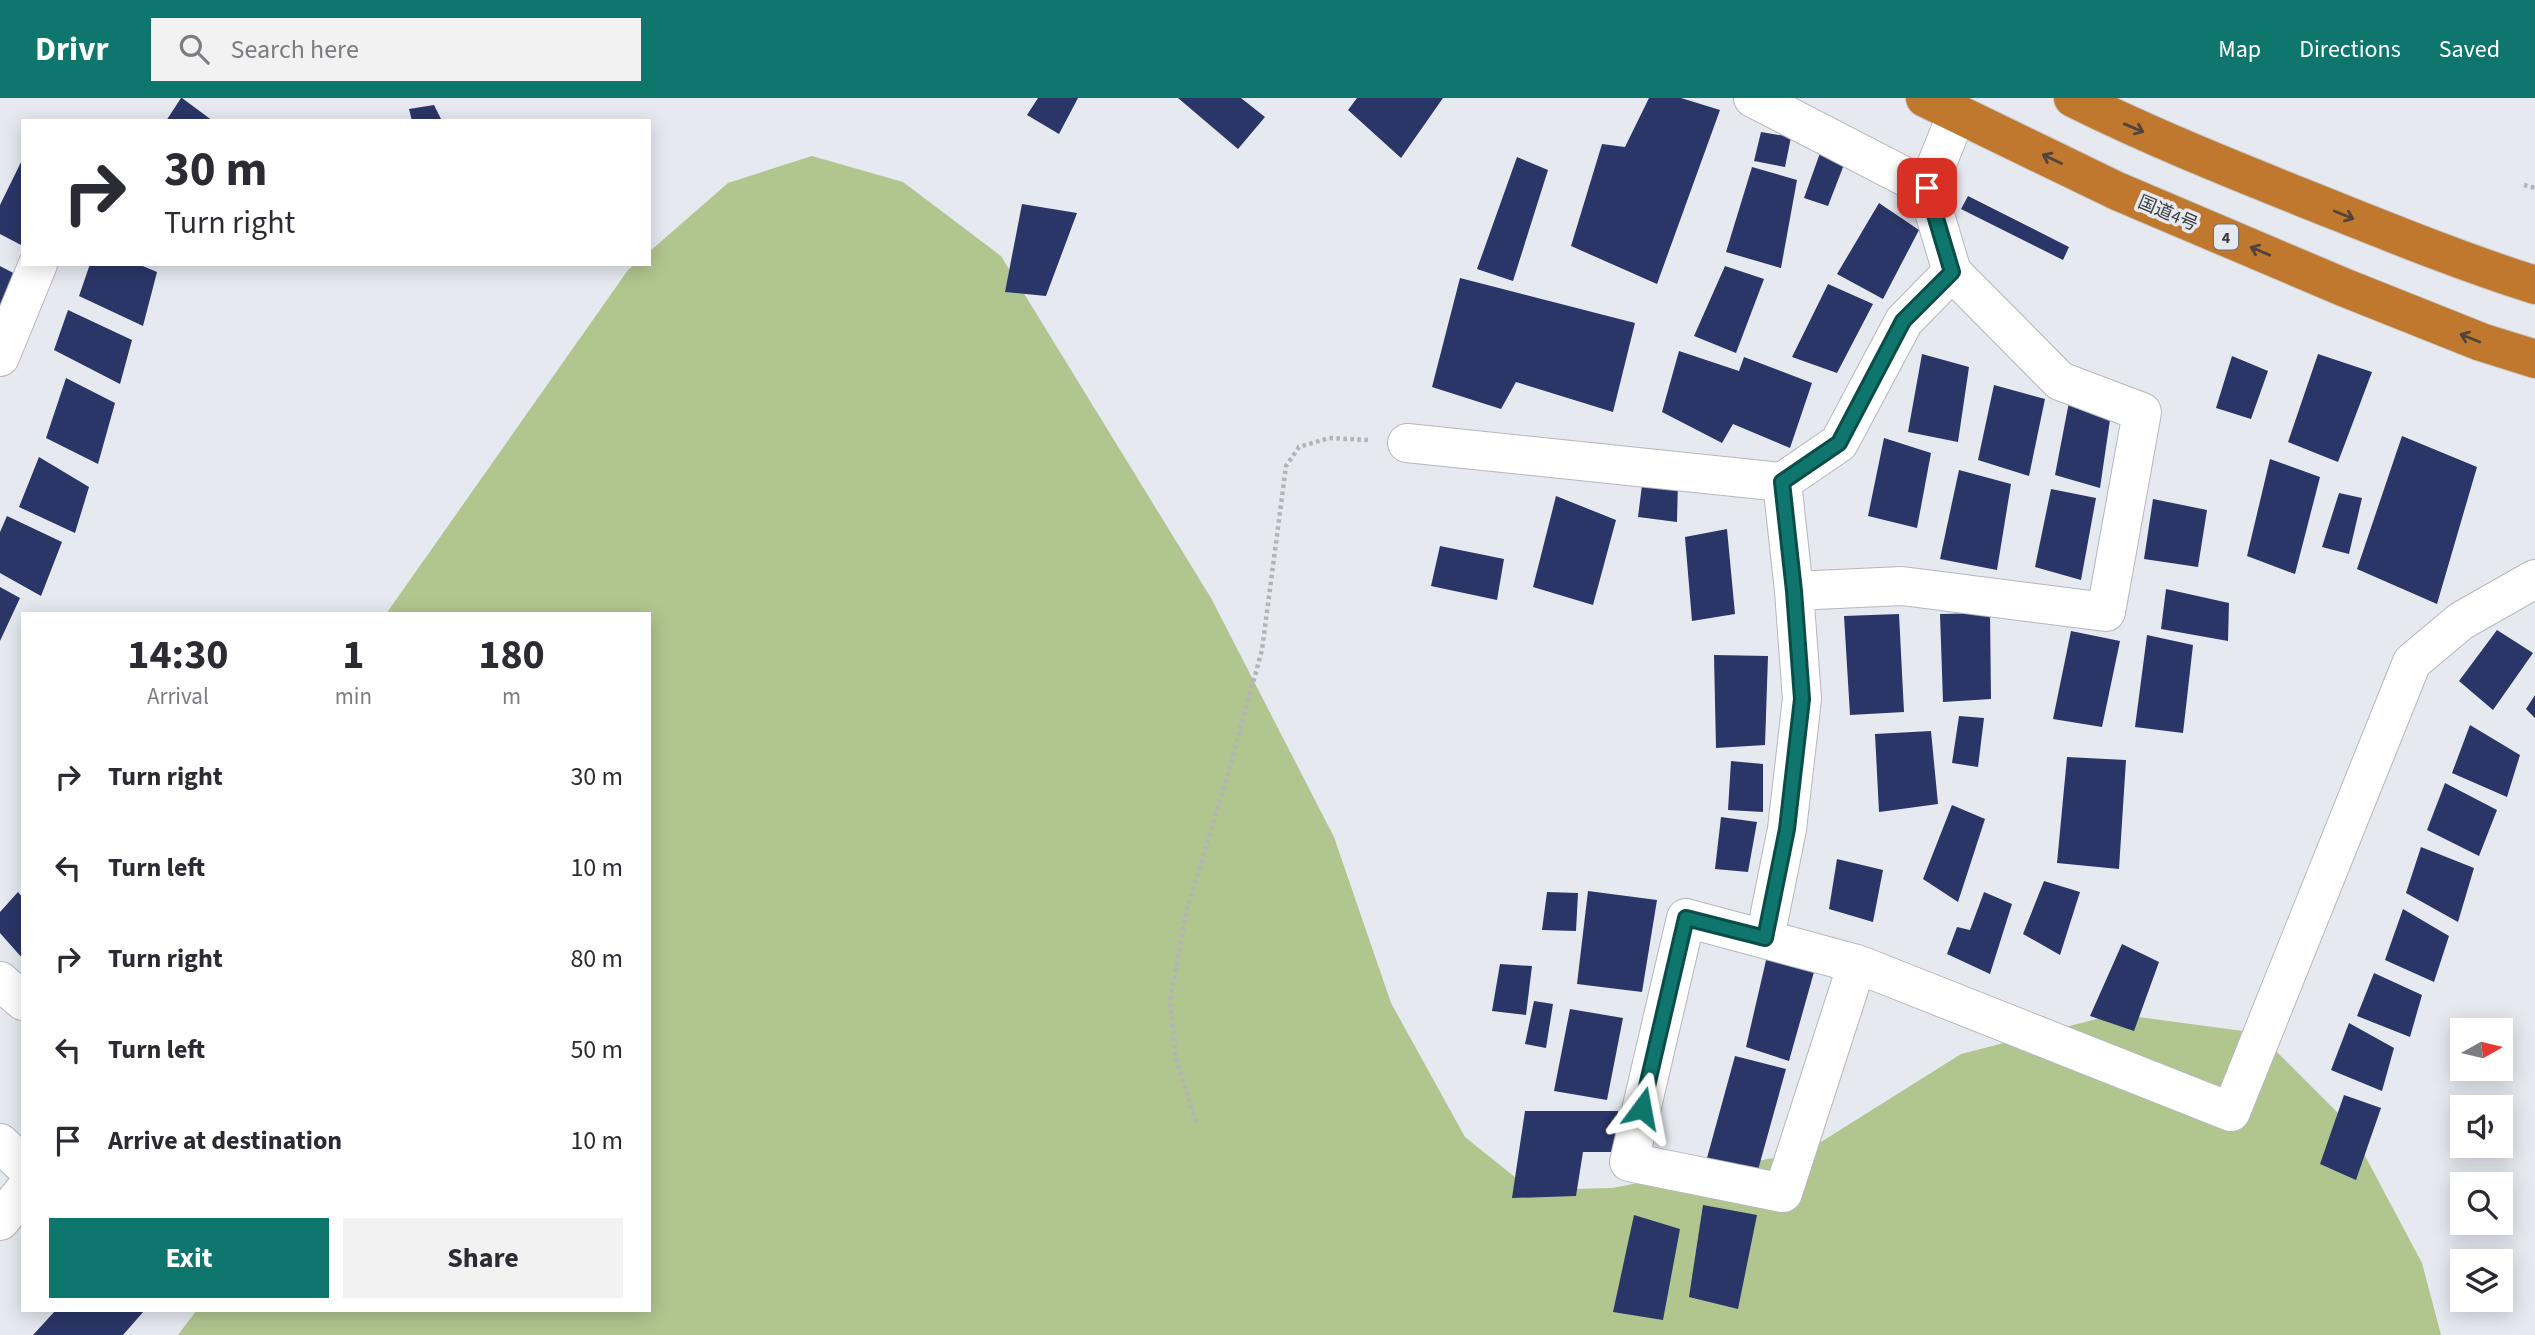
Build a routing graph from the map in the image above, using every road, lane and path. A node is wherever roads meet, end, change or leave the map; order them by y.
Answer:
1 (1753, 98) edge
2 (2073, 98) edge
3 (1941, 106) edge
4 (2524, 185) dead end
5 (1927, 188) junction
6 (2535, 188) edge
7 (37, 266) edge
8 (1952, 272) junction
9 (2535, 285) edge
10 (0, 357) edge
11 (2535, 359) edge
12 (1407, 443) joint
13 (1782, 482) junction
14 (2535, 579) edge
15 (1794, 591) junction
16 (1765, 938) junction
17 (1857, 964) junction
18 (0, 981) edge
19 (21, 999) edge
20 (1196, 1122) dead end
21 (0, 1143) edge
22 (21, 1163) edge
23 (21, 1195) edge
24 (0, 1221) edge

1 - 5 street
2 -> 9 highway
3 - 5 street
11 -> 3 highway, 国道4号 / 4
4 - 6 path
5 - 8 street
7 - 10 street
8 - 13 street
8 - 15 street
12 - 13 street
12 - 20 path
13 - 15 street
14 - 17 street
15 - 16 street
16 - 17 street
16 - 17 street
18 - 19 street
21 - 22 street
23 - 24 street

